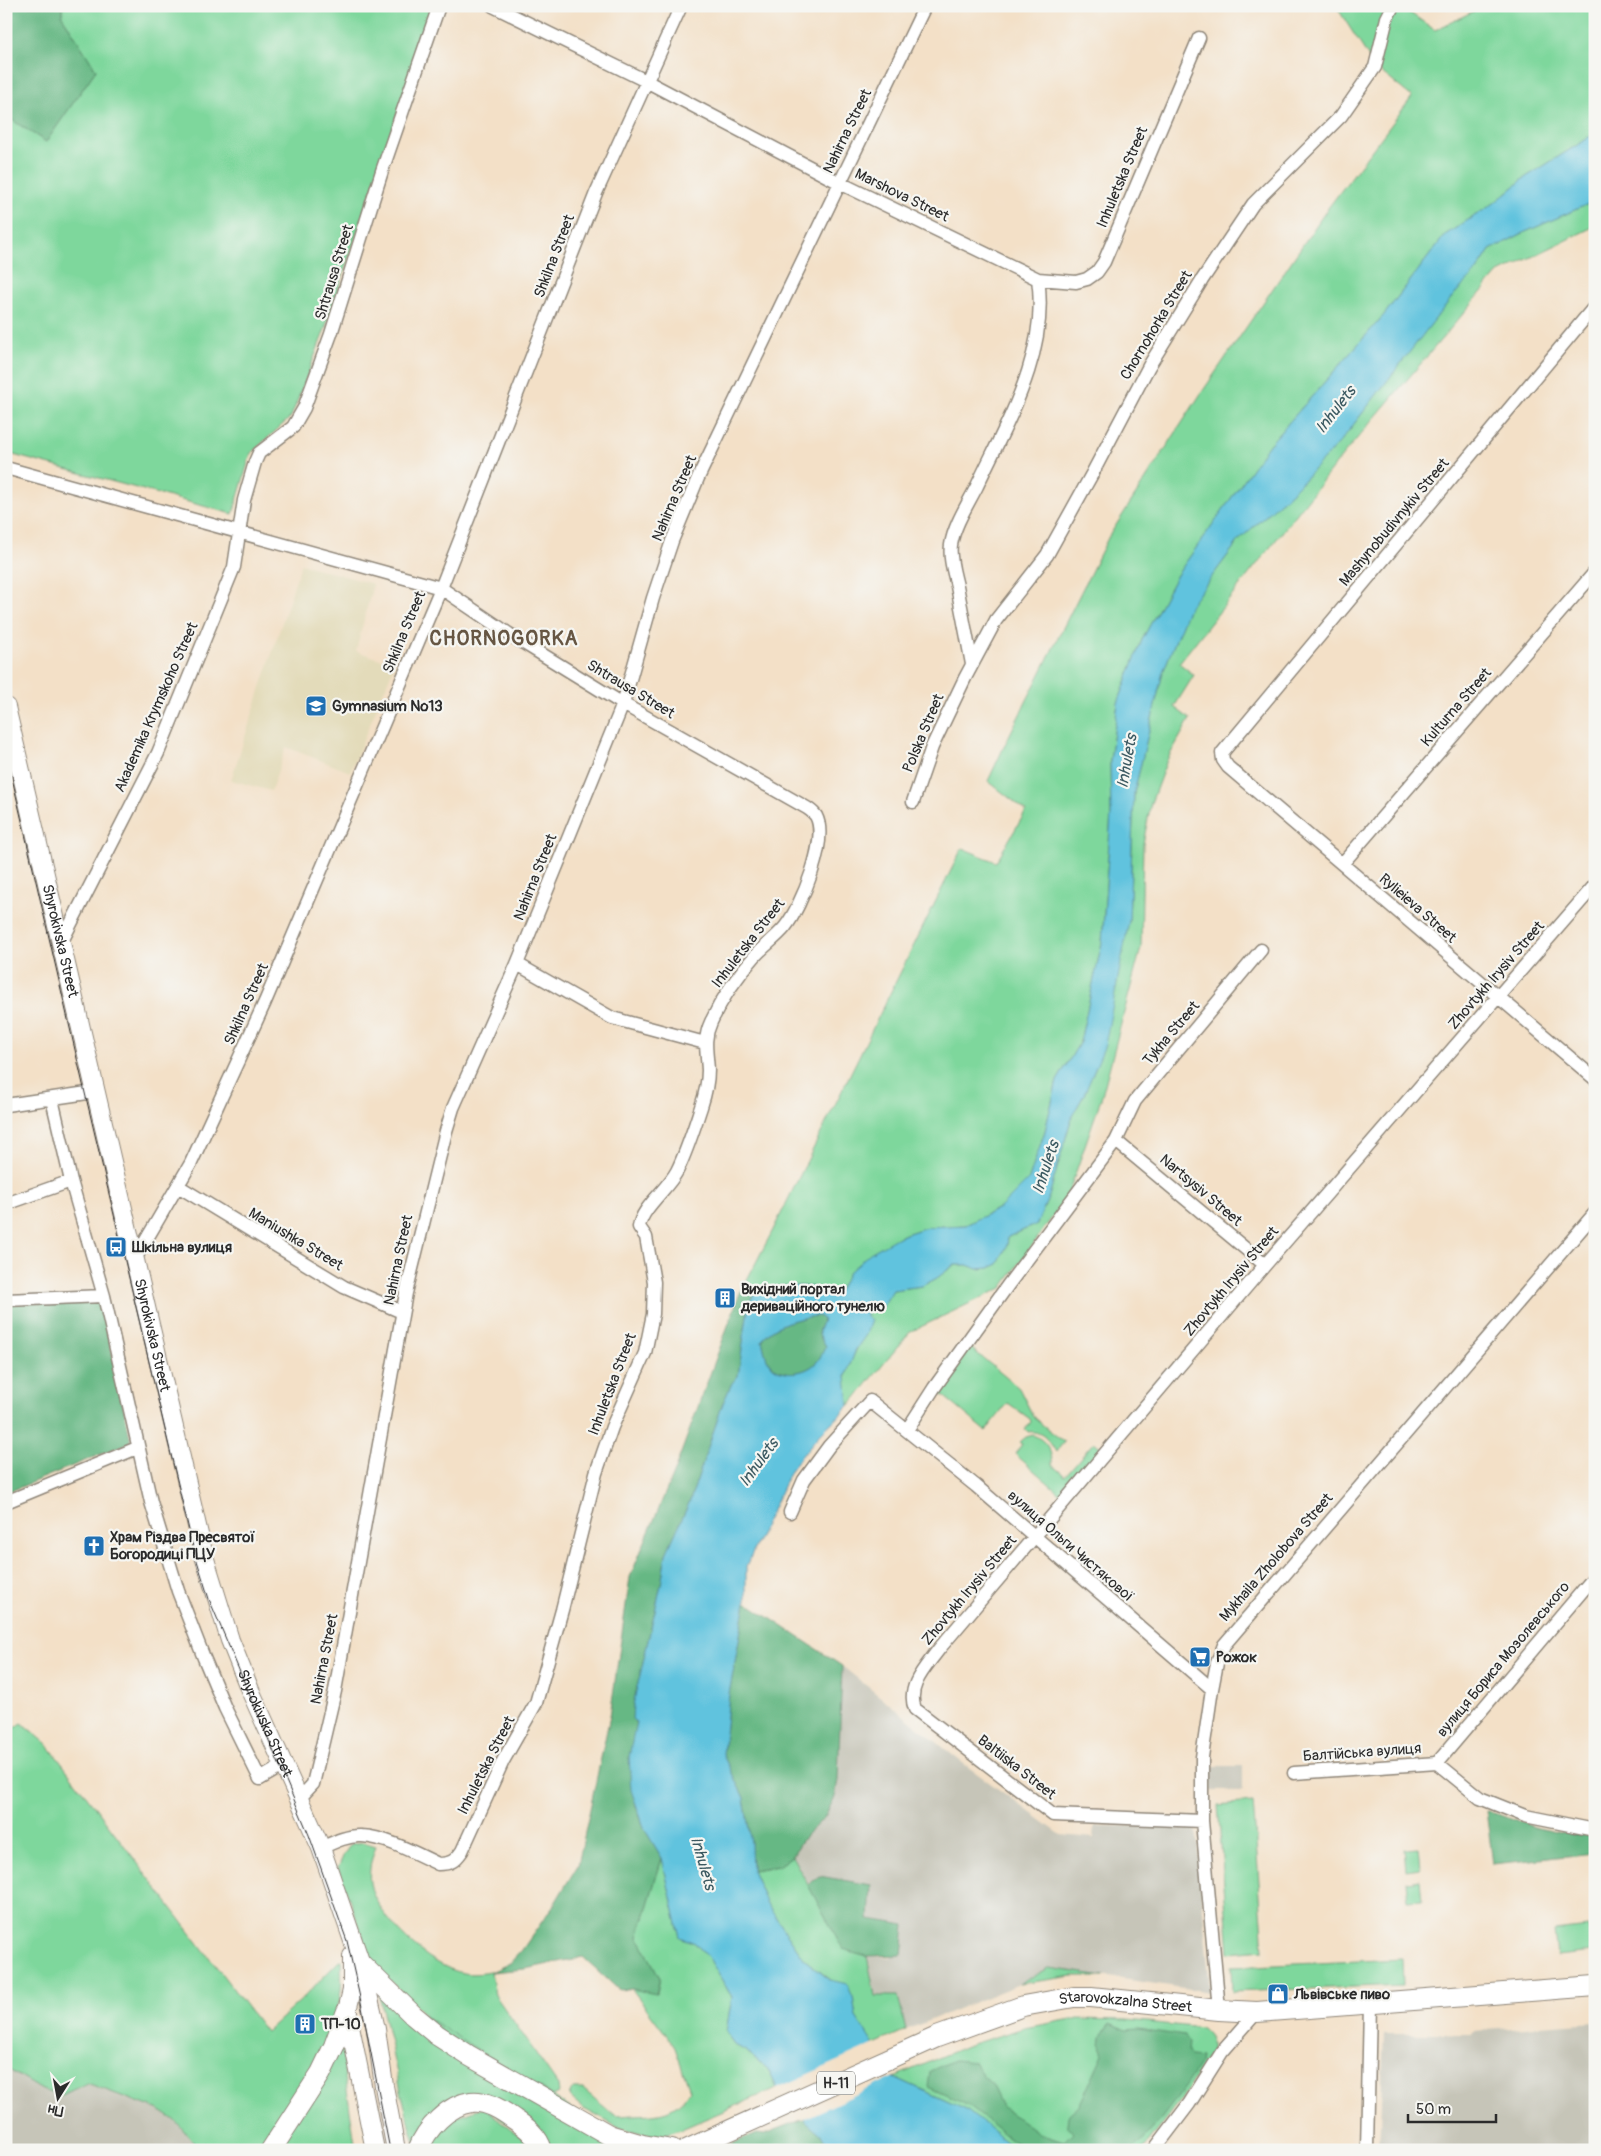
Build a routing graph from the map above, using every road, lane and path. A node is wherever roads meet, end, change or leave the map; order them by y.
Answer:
1 (439, 6) edge
2 (493, 6) edge
3 (681, 6) edge
4 (925, 6) edge
5 (1393, 6) edge
6 (1199, 38) dead end
7 (646, 82) junction
8 (840, 183) junction
9 (1038, 279) junction
10 (1595, 306) edge
11 (6, 468) edge
12 (241, 533) junction
13 (1595, 572) edge
14 (440, 588) junction
15 (972, 664) junction
16 (964, 678) joint
17 (623, 704) junction
18 (6, 707) edge
19 (1223, 760) joint
20 (913, 802) dead end
21 (807, 808) joint
22 (1342, 864) junction
23 (1595, 885) edge
24 (61, 943) junction
25 (1260, 950) dead end
26 (518, 964) junction
27 (1498, 998) junction
28 (705, 1044) junction
29 (1595, 1079) edge
30 (94, 1092) junction
31 (52, 1099) junction
32 (6, 1105) edge
33 (1116, 1141) junction
34 (71, 1181) junction
35 (178, 1186) junction
36 (6, 1204) edge
37 (1595, 1213) edge
38 (135, 1260) junction
39 (1265, 1265) junction
40 (104, 1296) junction
41 (6, 1300) edge
42 (402, 1312) junction
43 (907, 1430) junction
44 (137, 1448) junction
45 (6, 1502) edge
46 (790, 1512) dead end
47 (1035, 1538) junction
48 (1595, 1576) edge
49 (1212, 1689) junction
50 (915, 1709) joint
51 (1437, 1763) junction
52 (284, 1765) junction
53 (1294, 1773) dead end
54 (299, 1799) junction
55 (1202, 1821) junction
56 (1595, 1830) edge
57 (321, 1848) junction
58 (345, 1917) junction
59 (362, 1964) junction
60 (1595, 1986) edge
61 (1370, 2003) junction
62 (1219, 2010) junction
63 (347, 2011) junction
64 (1257, 2012) junction
65 (376, 2029) junction
66 (351, 2036) junction
67 (271, 2150) edge
68 (365, 2150) edge
69 (375, 2150) edge
70 (396, 2150) edge
71 (409, 2150) edge
72 (418, 2150) edge
73 (542, 2150) edge
74 (672, 2150) edge
75 (686, 2150) edge
76 (1154, 2150) edge
77 (1367, 2150) edge

1 - 12 street, Shtrausa Street
2 - 7 street, Marshova Street
3 - 7 street, Shkilna Street
4 - 8 street, Nahirna Street
5 - 15 street, Chornohorka Street
6 - 9 street, Inhuletska Street
7 - 8 street, Marshova Street
7 - 14 street, Shkilna Street
8 - 9 street, Marshova Street
8 - 17 street, Nahirna Street
9 - 15 street
10 - 19 street, Mashynobudivnykiv Street
11 - 12 street, Shtrausa Street
12 - 14 street, Shtrausa Street
12 - 24 street, Akademika Krymskoho Street
13 - 22 street, Kulturna Street
14 - 17 street, Shtrausa Street
14 - 35 street, Shkilna Street
15 - 16 street, Chornohorka Street
16 - 20 street, Polska Street
17 - 21 street, Shtrausa Street
17 - 26 street, Nahirna Street
18 - 24 main road, Shyrokivska Street
19 - 22 street, Rylieieva Street
21 - 28 street, Inhuletska Street
22 - 27 street, Rylieieva Street
23 - 27 street, Zhovtykh Irysiv Street
24 - 30 main road, Shyrokivska Street
25 - 33 street, Tykha Street
26 - 28 street
26 - 42 street, Nahirna Street
27 - 29 street, Rylieieva Street
27 - 39 street, Zhovtykh Irysiv Street
28 - 57 street, Inhuletska Street
30 - 31 street
30 - 38 main road, Shyrokivska Street
31 - 32 street
31 - 34 street
33 - 39 street, Nartsysiv Street
33 - 43 street
34 - 36 street
34 - 40 street
35 - 38 street, Shkilna Street
35 - 42 street, Maniushka Street
37 - 49 street, Mykhaila Zholobova Street
38 - 52 main road, Shyrokivska Street
39 - 47 street, Zhovtykh Irysiv Street
40 - 41 street
40 - 44 street
42 - 54 street, Nahirna Street
43 - 46 street, вулиця Ольги Чистякової
43 - 47 street, вулиця Ольги Чистякової
44 - 45 street
44 - 52 street
47 - 49 street, вулиця Ольги Чистякової
47 - 50 street, Zhovtykh Irysiv Street
48 - 51 street, вулиця Бориса Мозолевського
49 - 55 street, Mykhaila Zholobova Street
50 - 55 street, Baltiiska Street
51 - 53 street, Балтійська вулиця
51 - 56 street, Балтійська вулиця
52 - 54 main road, Shyrokivska Street
54 - 57 main road, Shyrokivska Street
55 - 62 street, Mykhaila Zholobova Street
57 - 58 main road, Shyrokivska Street
58 - 59 main road
58 - 63 main road
59 - 65 main road
59 - 74 main road
60 - 61 main road, Starovokzalna Street / Н-11
61 - 64 main road, Starovokzalna Street / Н-11
61 - 77 street
62 - 64 main road, Starovokzalna Street / Н-11
62 - 75 main road, Starovokzalna Street / Н-11
63 - 66 main road
63 - 67 main road
64 - 76 street
65 - 70 main road
65 - 71 main road
66 - 68 main road
66 - 69 main road
72 - 73 main road

